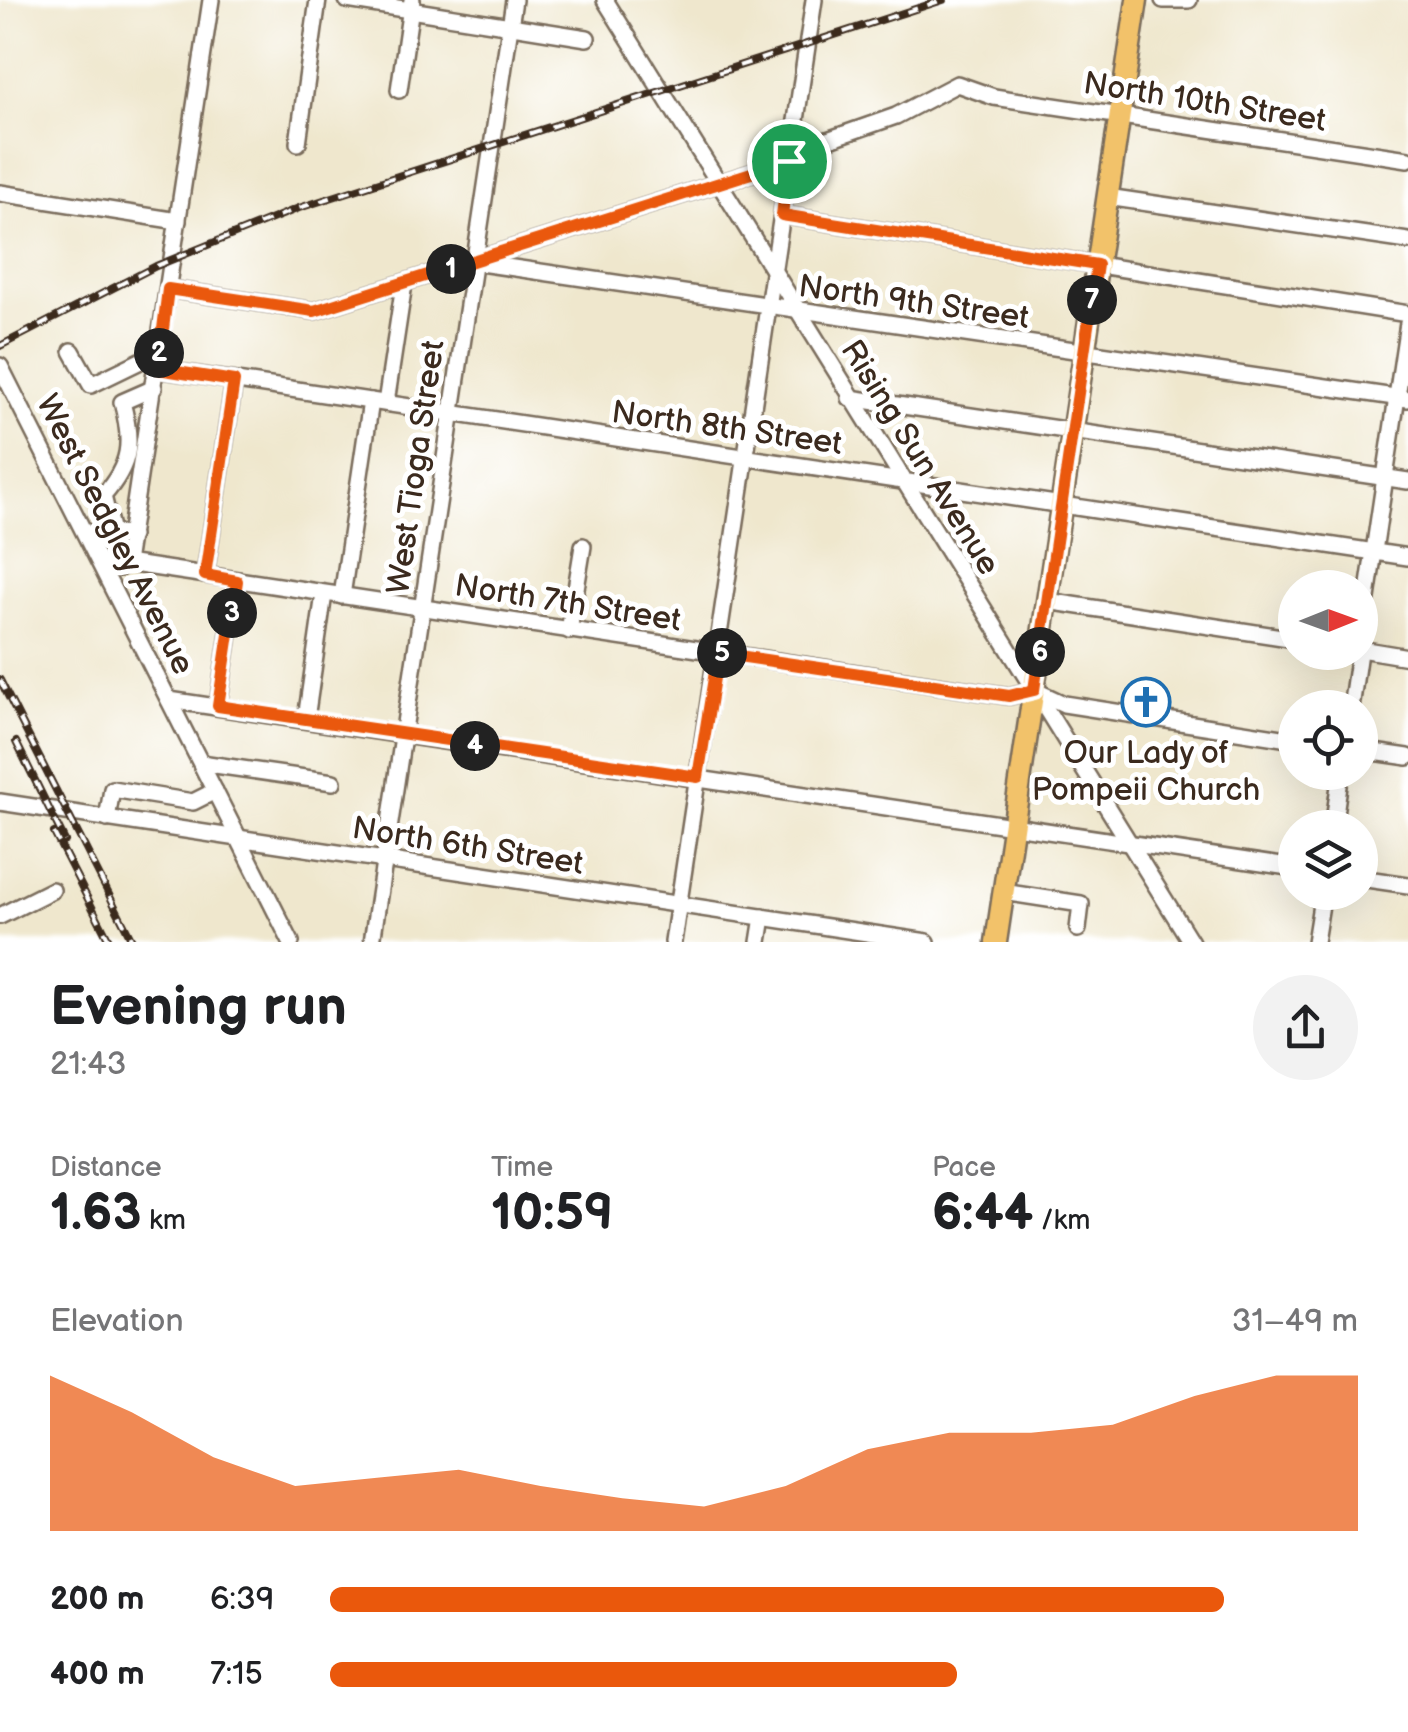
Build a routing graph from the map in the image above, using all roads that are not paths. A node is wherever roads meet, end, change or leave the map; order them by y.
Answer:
1 (211, 0) edge
2 (318, 0) edge
3 (346, 0) edge
4 (514, 0) edge
5 (606, 0) edge
6 (814, 0) edge
7 (1137, 0) edge
8 (1163, 0) edge
9 (1189, 0) edge
10 (411, 5) edge
11 (509, 26) junction
12 (587, 38) dead end
13 (399, 90) dead end
14 (1120, 116) junction
15 (298, 143) dead end
16 (790, 157) junction
17 (1408, 159) edge
18 (717, 185) junction
19 (0, 194) edge
20 (1107, 197) junction
21 (782, 215) junction
22 (178, 221) junction
23 (1408, 241) edge
24 (473, 262) junction
25 (1097, 265) junction
26 (772, 273) junction
27 (404, 284) junction
28 (168, 289) junction
29 (768, 308) junction
30 (799, 313) junction
31 (1408, 314) edge
32 (1408, 323) edge
33 (72, 351) dead end
34 (159, 352) junction
35 (1084, 352) junction
36 (1, 367) edge
37 (158, 369) junction
38 (234, 381) junction
39 (154, 388) junction
40 (7, 396) edge
41 (850, 398) junction
42 (1402, 398) edge
43 (378, 402) junction
44 (450, 414) junction
45 (1072, 429) junction
46 (746, 458) junction
47 (1385, 477) junction
48 (902, 481) junction
49 (1408, 481) edge
50 (1062, 503) junction
51 (131, 536) junction
52 (582, 546) dead end
53 (1374, 552) junction
54 (1408, 557) edge
55 (126, 563) junction
56 (1371, 570) edge
57 (106, 575) junction
58 (205, 575) junction
59 (237, 581) junction
60 (324, 594) junction
61 (342, 596) junction
62 (1047, 601) junction
63 (422, 608) junction
64 (569, 631) junction
65 (1278, 636) edge
66 (1378, 652) edge
67 (718, 653) junction
68 (1408, 657) edge
69 (1034, 690) junction
70 (169, 700) junction
71 (218, 706) junction
72 (306, 719) junction
73 (402, 735) junction
74 (1278, 737) edge
75 (1378, 753) edge
76 (1408, 757) edge
77 (201, 763) junction
78 (698, 777) junction
79 (332, 782) dead end
80 (215, 792) junction
81 (0, 802) edge
82 (107, 818) junction
83 (1013, 827) junction
84 (238, 838) junction
85 (1129, 844) junction
86 (384, 860) junction
87 (1278, 866) edge
88 (1378, 881) edge
89 (1408, 885) edge
90 (52, 890) dead end
91 (1003, 892) junction
92 (679, 905) junction
93 (1320, 910) edge
94 (0, 916) edge
95 (763, 917) junction
96 (1078, 929) dead end
97 (291, 942) edge
98 (372, 942) edge
99 (673, 942) edge
100 (759, 942) edge
101 (928, 942) edge
102 (996, 942) edge
103 (1191, 942) edge
104 (1316, 942) edge

1 - 22 street
2 - 15 street
3 - 10 street
4 - 11 street, West Tioga Street
5 - 18 street, Rising Sun Avenue
6 - 16 street
7 - 14 main road
8 - 9 street
10 - 11 street
10 - 13 street
11 - 12 street
11 - 24 street, West Tioga Street
14 - 16 street, North 10th Street
14 - 17 street, North 10th Street
14 - 20 main road
16 - 18 street, North 10th Street
16 - 21 street
18 - 24 street, North 10th Street
18 - 26 street, Rising Sun Avenue
19 - 22 street
20 - 23 street
20 - 25 main road
21 - 25 street
21 - 26 street
22 - 28 street
24 - 27 street, North 10th Street
24 - 29 street, North 9th Street
24 - 44 street, West Tioga Street
25 - 31 street
25 - 35 main road
26 - 29 street
26 - 30 street, Rising Sun Avenue
27 - 28 street, North 10th Street
27 - 43 street
28 - 34 street
29 - 30 street, North 9th Street
29 - 46 street
30 - 35 street, North 9th Street
30 - 41 street, Rising Sun Avenue
32 - 42 street
33 - 34 street
34 - 37 street
35 - 42 street, North 9th Street
35 - 45 main road
36 - 40 street, West Sedgley Avenue
37 - 38 street, North 8th Street
37 - 39 street
38 - 43 street, North 8th Street
38 - 58 street
39 - 51 street
39 - 51 street
40 - 57 street, West Sedgley Avenue
41 - 45 street
41 - 48 street, Rising Sun Avenue
42 - 47 street
43 - 44 street, North 8th Street
43 - 61 street
44 - 46 street, North 8th Street
44 - 63 street, West Tioga Street
45 - 47 street
45 - 50 main road
46 - 48 street, North 8th Street
46 - 67 street
47 - 49 street
47 - 53 street
48 - 50 street, North 8th Street
48 - 69 street, Rising Sun Avenue
50 - 53 street, North 8th Street
50 - 62 main road
51 - 55 street
52 - 64 street
53 - 54 street, North 8th Street
53 - 56 street
55 - 57 street
55 - 58 street, North 7th Street
57 - 70 street, West Sedgley Avenue
58 - 59 street, North 7th Street
59 - 60 street, North 7th Street
59 - 71 street
60 - 61 street, North 7th Street
60 - 72 street
61 - 63 street, North 7th Street
62 - 65 street
62 - 69 main road
63 - 64 street, North 7th Street
63 - 73 street, West Tioga Street
64 - 67 street, North 7th Street
66 - 68 street
67 - 69 street, North 7th Street
67 - 78 street
69 - 74 street, North 7th Street
69 - 83 main road
69 - 85 street, Rising Sun Avenue
70 - 71 street
70 - 77 street, West Sedgley Avenue
71 - 72 street
72 - 73 street
73 - 78 street
73 - 86 street, West Tioga Street
75 - 76 street
77 - 79 street
77 - 80 street, West Sedgley Avenue
78 - 83 street
78 - 92 street
80 - 82 street
80 - 84 street, West Sedgley Avenue
81 - 82 street, North 6th Street
82 - 84 street, North 6th Street
83 - 85 street
83 - 91 main road
84 - 86 street, North 6th Street
84 - 97 street, West Sedgley Avenue
85 - 87 street
85 - 103 street, Rising Sun Avenue
86 - 92 street, North 6th Street
86 - 98 street, West Tioga Street
88 - 89 street
90 - 94 street
91 - 96 street
91 - 102 main road
92 - 95 street, North 6th Street
92 - 99 street
93 - 104 street
95 - 100 street
95 - 101 street, North 6th Street

